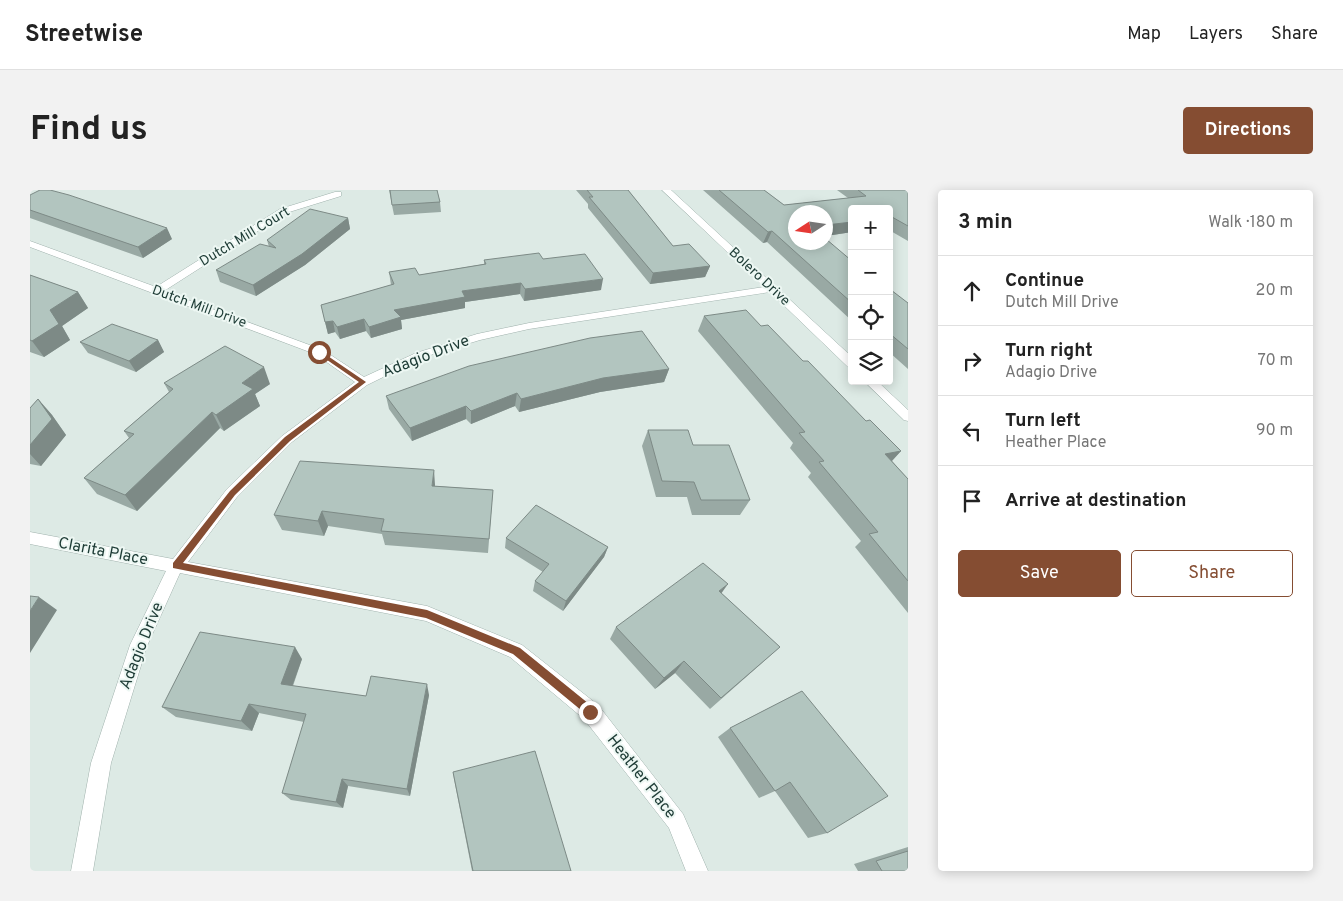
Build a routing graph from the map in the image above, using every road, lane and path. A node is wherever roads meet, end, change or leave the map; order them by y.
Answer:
1 (666, 190) edge
2 (338, 194) dead end
3 (30, 244) edge
4 (772, 289) junction
5 (156, 291) junction
6 (848, 360) edge
7 (363, 382) junction
8 (874, 385) edge
9 (908, 417) edge
10 (30, 538) edge
11 (176, 566) junction
12 (82, 871) edge
13 (697, 871) edge

1 - 4 street, Bolero Drive
2 - 5 street, Dutch Mill Court
3 - 5 street, Dutch Mill Drive
4 - 6 street, Bolero Drive
4 - 7 street, Adagio Drive
5 - 7 street, Dutch Mill Drive
7 - 11 street, Adagio Drive
8 - 9 street
10 - 11 street, Clarita Place
11 - 12 street, Adagio Drive
11 - 13 street, Heather Place

